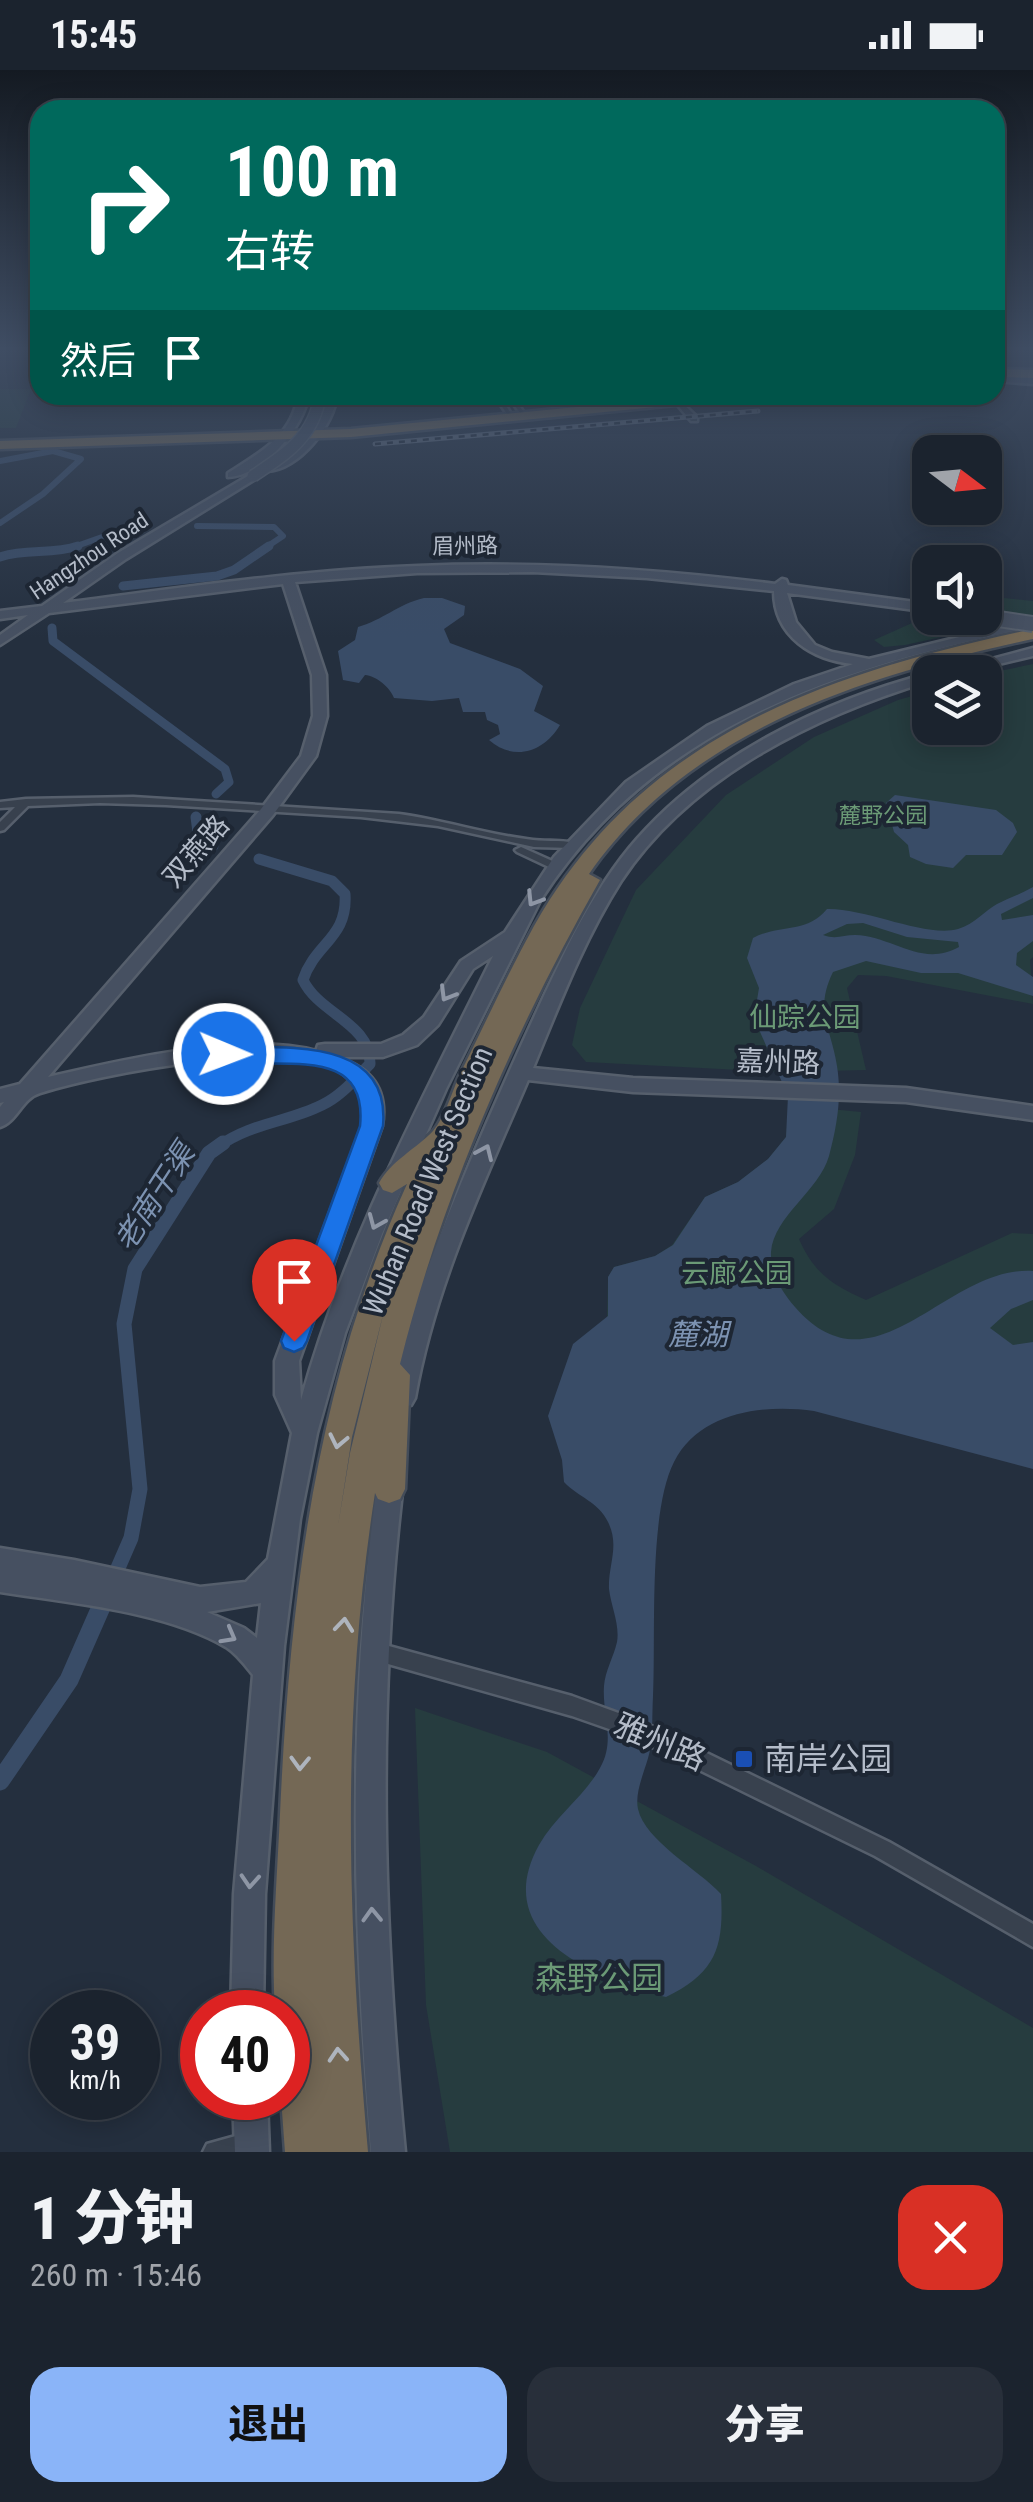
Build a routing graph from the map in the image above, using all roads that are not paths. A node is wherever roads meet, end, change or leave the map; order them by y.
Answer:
1 (273, 444) edge
2 (288, 444) edge
3 (298, 444) edge
4 (302, 444) edge
5 (248, 475) junction
6 (117, 556) junction
7 (286, 580) junction
8 (781, 586) junction
9 (912, 604) edge
10 (40, 608) junction
11 (0, 613) edge
12 (1002, 618) edge
13 (1033, 623) edge
14 (0, 632) edge
15 (1033, 638) edge
16 (0, 641) edge
17 (798, 641) junction
18 (1033, 652) edge
19 (984, 655) edge
20 (805, 657) dead end
21 (1002, 660) edge
22 (875, 661) junction
23 (912, 678) edge
24 (912, 680) edge
25 (24, 804) junction
26 (0, 807) edge
27 (268, 810) junction
28 (0, 828) edge
29 (574, 845) junction
30 (555, 866) junction
31 (513, 935) junction
32 (359, 1069) junction
33 (521, 1073) junction
34 (32, 1082) junction
35 (0, 1085) edge
36 (0, 1096) edge
37 (1033, 1113) edge
38 (0, 1120) edge
39 (446, 1131) junction
40 (392, 1183) junction
41 (404, 1292) junction
42 (304, 1434) junction
43 (389, 1490) junction
44 (0, 1560) edge
45 (278, 1567) junction
46 (0, 1580) edge
47 (374, 1651) junction
48 (267, 1670) junction
49 (1033, 1936) edge
50 (246, 1990) edge
51 (250, 2120) edge
52 (251, 2148) edge
53 (216, 2152) edge
54 (307, 2152) edge
55 (346, 2152) edge
56 (388, 2152) edge

1 - 6 main road
2 - 5 main road, bridge
3 - 5 main road, bridge
4 - 6 main road
5 - 6 main road, Hangzhou Road
6 - 10 main road, Hangzhou Road
7 - 8 main road
7 - 10 main road
7 - 27 main road, 双燕路
8 - 9 main road
8 - 17 main road
10 - 11 main road
10 - 14 main road, Hangzhou Road
10 - 16 main road, Hangzhou Road
12 - 13 main road, bridge
13 - 22 main road
15 - 19 highway, Wuhan Road West Section
15 - 39 highway, Wuhan Road West Section
17 - 20 main road
17 - 22 main road
18 - 21 main road
22 - 29 main road
23 - 41 highway, Wuhan Road West Section
24 - 33 main road
25 - 26 street
25 - 27 street
25 - 28 street
27 - 29 street
27 - 30 street
27 - 34 main road, 双燕路
29 - 30 main road
30 -> 31 main road
31 -> 32 main road
31 - 40 main road
32 - 34 main road
32 - 42 main road
33 - 37 main road, 嘉州路
43 -> 33 main road
34 - 35 main road
34 - 36 main road
34 - 38 main road, 双燕路
39 - 40 highway
39 -> 54 highway, Wuhan Road West Section
40 -> 42 main road
41 - 43 highway
55 -> 41 highway, Wuhan Road West Section
42 - 45 main road
43 - 47 main road
44 - 45 main road
45 - 48 main road
46 -> 48 main road
47 - 49 street, 雅州路
56 -> 47 main road
48 -> 50 main road
51 - 52 main road
52 - 53 street

